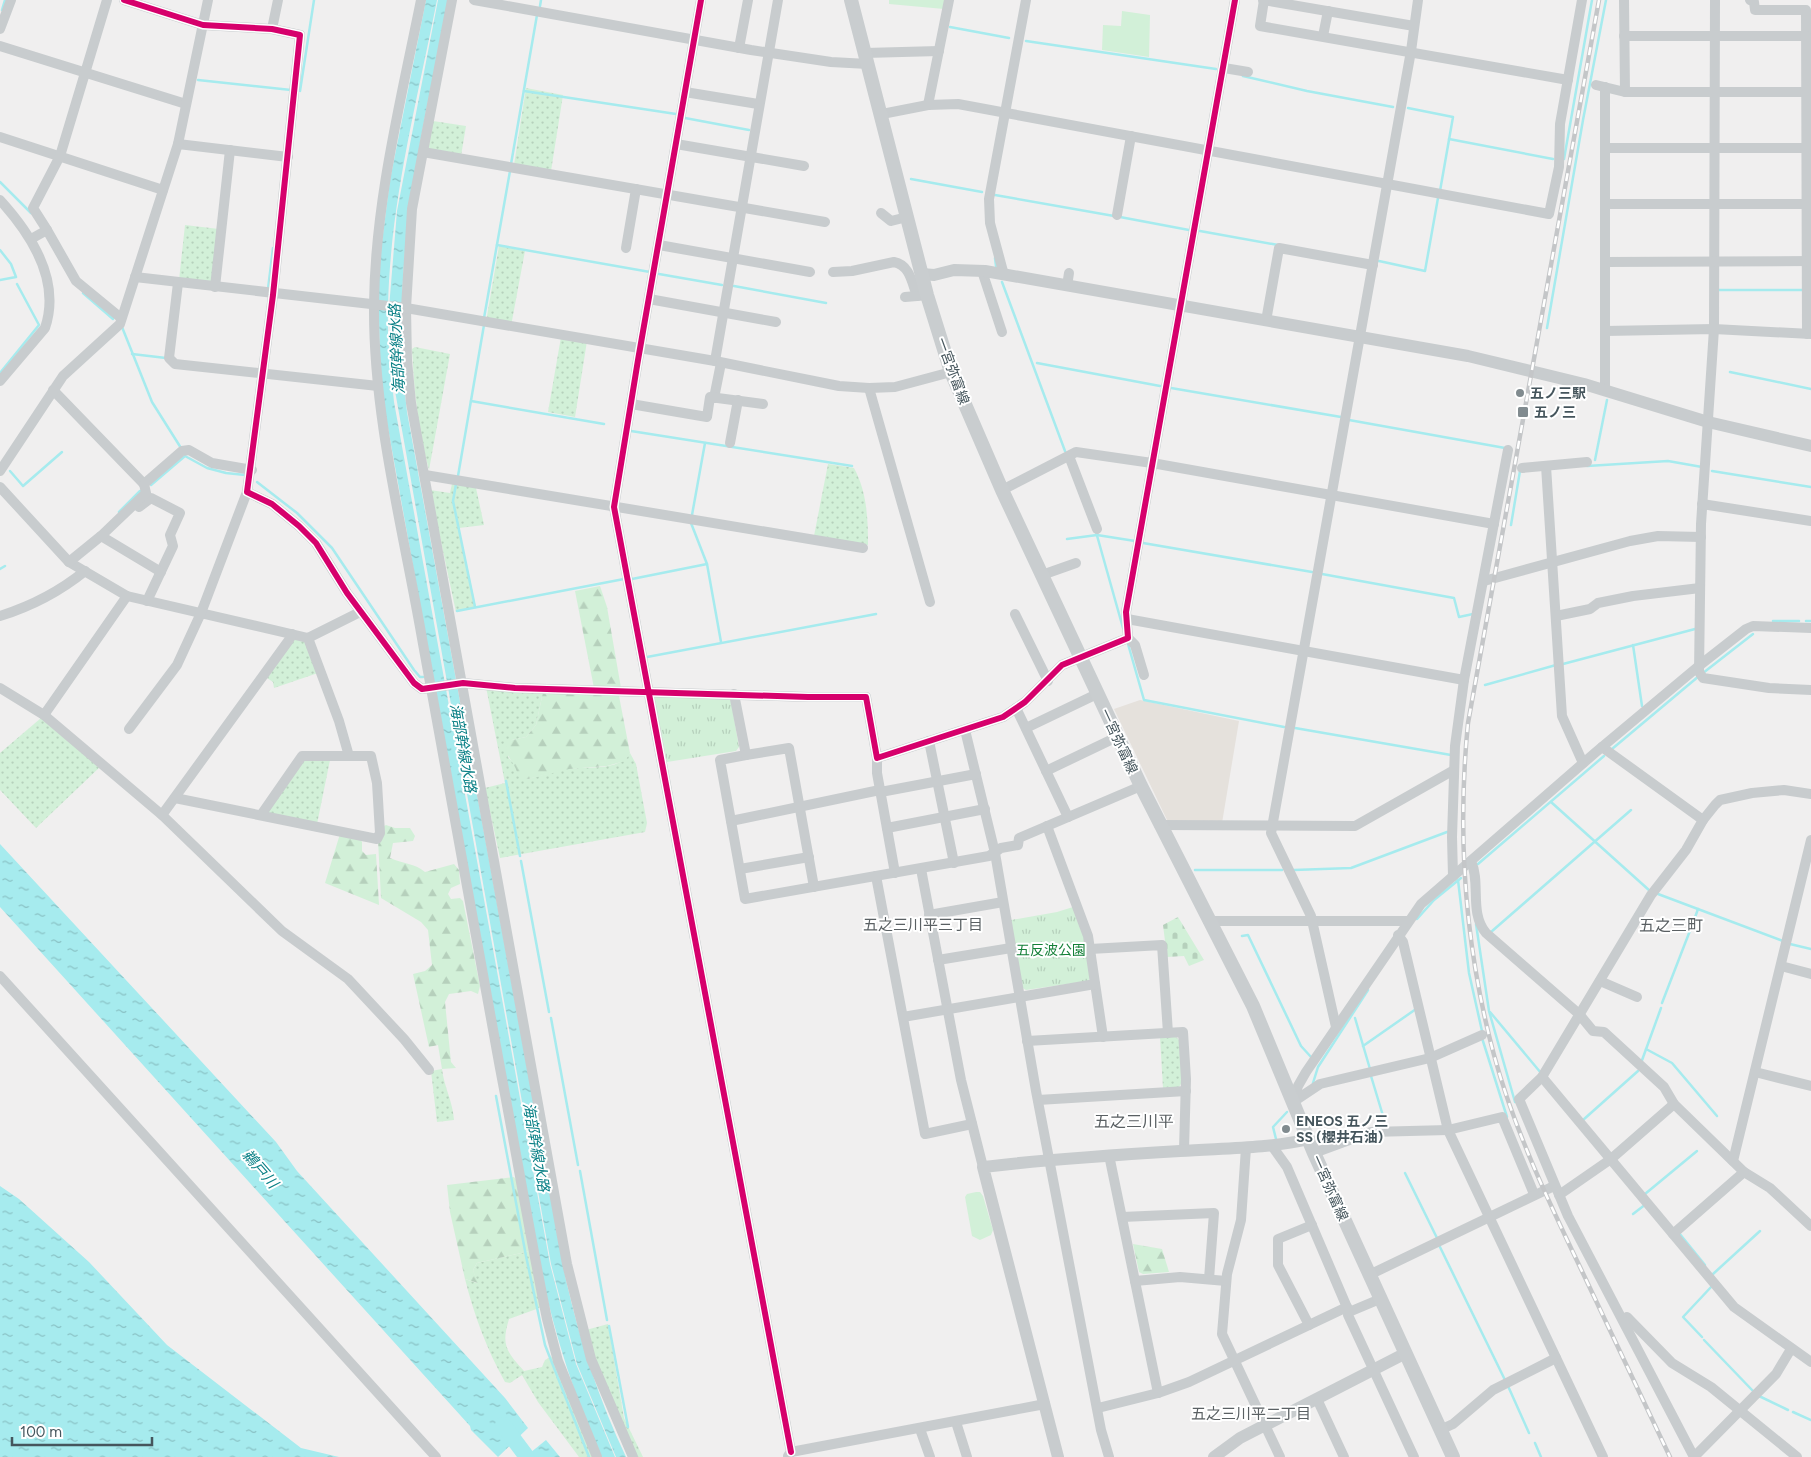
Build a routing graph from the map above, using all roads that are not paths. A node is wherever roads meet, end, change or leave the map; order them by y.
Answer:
1 (11, 0) edge
2 (107, 0) edge
3 (124, 0) edge
4 (208, 0) edge
5 (278, 0) edge
6 (421, 0) edge
7 (452, 0) edge
8 (474, 0) edge
9 (701, 0) edge
10 (748, 0) edge
11 (778, 0) edge
12 (851, 0) edge
13 (949, 0) edge
14 (1026, 0) edge
15 (1235, 0) edge
16 (1264, 0) edge
17 (1418, 0) edge
18 (1582, 0) edge
19 (1624, 0) edge
20 (1715, 0) edge
21 (1750, 0) edge
22 (1328, 11) junction
23 (203, 24) junction
24 (1414, 26) junction
25 (0, 29) edge
26 (272, 29) junction
27 (1323, 36) junction
28 (1624, 36) junction
29 (1715, 36) junction
30 (1806, 36) junction
31 (694, 40) junction
32 (0, 46) edge
33 (739, 48) junction
34 (939, 51) junction
35 (1411, 51) junction
36 (767, 52) junction
37 (866, 58) junction
38 (1224, 68) junction
39 (85, 72) junction
40 (1248, 72) dead end
41 (1568, 80) junction
42 (685, 92) junction
43 (1625, 92) junction
44 (1714, 92) junction
45 (1809, 92) edge
46 (186, 104) junction
47 (758, 104) junction
48 (928, 105) junction
49 (882, 114) junction
50 (1005, 114) junction
51 (1131, 136) junction
52 (0, 137) edge
53 (178, 144) junction
54 (676, 144) junction
55 (1605, 148) junction
56 (1714, 148) junction
57 (1809, 148) edge
58 (230, 150) junction
59 (1208, 151) junction
60 (423, 152) junction
61 (60, 156) junction
62 (750, 156) junction
63 (288, 157) junction
64 (804, 166) dead end
65 (1387, 185) junction
66 (636, 189) junction
67 (163, 190) junction
68 (668, 195) junction
69 (0, 200) edge
70 (1605, 204) junction
71 (1809, 204) edge
72 (1713, 205) junction
73 (741, 208) junction
74 (881, 213) dead end
75 (1116, 215) dead end
76 (907, 217) junction
77 (825, 222) dead end
78 (47, 230) junction
79 (31, 239) junction
80 (659, 246) junction
81 (626, 248) dead end
82 (732, 258) junction
83 (1809, 261) edge
84 (1605, 262) junction
85 (1714, 262) junction
86 (1373, 265) junction
87 (982, 271) junction
88 (810, 272) dead end
89 (833, 272) dead end
90 (922, 274) junction
91 (1004, 275) junction
92 (134, 277) junction
93 (178, 283) junction
94 (215, 287) junction
95 (273, 295) junction
96 (922, 296) junction
97 (905, 297) dead end
98 (650, 299) junction
99 (374, 306) junction
100 (1180, 306) junction
101 (404, 308) junction
102 (723, 313) junction
103 (121, 318) junction
104 (1266, 321) junction
105 (776, 322) dead end
106 (1714, 329) junction
107 (1605, 331) junction
108 (1002, 332) dead end
109 (1809, 334) edge
110 (1360, 338) junction
111 (641, 348) junction
112 (718, 362) junction
113 (951, 372) junction
114 (263, 374) junction
115 (0, 381) edge
116 (378, 386) junction
117 (869, 388) junction
118 (54, 390) junction
119 (1605, 390) junction
120 (714, 398) junction
121 (738, 400) junction
122 (631, 404) junction
123 (763, 404) dead end
124 (1708, 422) junction
125 (730, 443) dead end
126 (1811, 446) edge
127 (1508, 450) dead end
128 (1069, 456) junction
129 (1587, 462) dead end
130 (1152, 463) junction
131 (1546, 466) junction
132 (1522, 468) dead end
133 (252, 470) junction
134 (0, 471) edge
135 (425, 474) junction
136 (144, 484) junction
137 (0, 487) edge
138 (1002, 490) junction
139 (247, 492) junction
140 (1332, 496) junction
141 (1702, 504) junction
142 (614, 506) junction
143 (1811, 521) edge
144 (1494, 524) junction
145 (1097, 528) dead end
146 (104, 534) junction
147 (1701, 537) junction
148 (863, 548) dead end
149 (69, 562) junction
150 (1552, 562) junction
151 (1076, 563) dead end
152 (85, 571) junction
153 (161, 572) junction
154 (1042, 575) junction
155 (1484, 581) junction
156 (1700, 588) junction
157 (128, 596) junction
158 (147, 600) junction
159 (930, 602) dead end
160 (360, 612) junction
161 (201, 613) junction
162 (1015, 614) dead end
163 (0, 616) edge
164 (1556, 616) junction
165 (1126, 619) junction
166 (1811, 628) edge
167 (292, 634) junction
168 (308, 638) junction
169 (1128, 638) junction
170 (1304, 650) junction
171 (1080, 656) junction
172 (1701, 672) junction
173 (1144, 675) dead end
174 (1464, 680) junction
175 (1048, 681) junction
176 (461, 683) junction
177 (0, 688) edge
178 (430, 688) junction
179 (1811, 690) edge
180 (649, 692) junction
181 (734, 694) junction
182 (1098, 694) junction
183 (1016, 708) junction
184 (44, 715) junction
185 (1026, 728) junction
186 (129, 729) dead end
187 (965, 730) junction
188 (1117, 736) junction
189 (929, 741) junction
190 (1602, 747) junction
191 (746, 755) junction
192 (349, 756) junction
193 (877, 758) junction
194 (1583, 763) junction
195 (1454, 770) junction
196 (1046, 771) junction
197 (976, 774) junction
198 (937, 781) junction
199 (1141, 786) junction
200 (880, 791) junction
201 (1811, 794) edge
202 (175, 798) junction
203 (800, 808) junction
204 (985, 809) junction
205 (162, 814) junction
206 (261, 815) junction
207 (945, 817) junction
208 (1068, 817) junction
209 (1703, 820) junction
210 (731, 821) junction
211 (1159, 825) junction
212 (1273, 825) junction
213 (1047, 826) junction
214 (887, 828) junction
215 (1811, 840) edge
216 (995, 853) junction
217 (809, 857) junction
218 (1471, 860) junction
219 (954, 863) junction
220 (740, 869) junction
221 (921, 869) junction
222 (895, 873) junction
223 (876, 876) junction
224 (1453, 876) junction
225 (814, 887) junction
226 (1003, 902) junction
227 (930, 915) junction
228 (1208, 921) junction
229 (1312, 921) junction
230 (1407, 921) junction
231 (1398, 935) junction
232 (1011, 948) junction
233 (1090, 949) junction
234 (938, 960) junction
235 (1781, 966) junction
236 (1811, 974) edge
237 (0, 976) edge
238 (1600, 981) junction
239 (1095, 984) junction
240 (1020, 995) junction
241 (1638, 997) dead end
242 (947, 1010) junction
243 (1579, 1014) junction
244 (903, 1017) junction
245 (1336, 1027) junction
246 (1168, 1033) junction
247 (1482, 1034) dead end
248 (1103, 1037) junction
249 (1027, 1041) junction
250 (1430, 1058) junction
251 (429, 1070) dead end
252 (1755, 1072) junction
253 (1542, 1077) junction
254 (1811, 1086) edge
255 (1186, 1091) junction
256 (1038, 1100) junction
257 (1293, 1102) junction
258 (1674, 1104) junction
259 (972, 1124) junction
260 (1448, 1130) junction
261 (1309, 1139) junction
262 (1272, 1146) junction
263 (1246, 1148) junction
264 (1184, 1150) junction
265 (1314, 1153) junction
266 (1110, 1155) junction
267 (1049, 1159) junction
268 (1612, 1160) junction
269 (1733, 1161) junction
270 (982, 1167) junction
271 (1744, 1172) junction
272 (1556, 1190) junction
273 (1534, 1194) junction
274 (1489, 1216) junction
275 (1122, 1217) junction
276 (1312, 1225) junction
277 (1811, 1226) edge
278 (1674, 1234) junction
279 (1369, 1276) junction
280 (1209, 1279) junction
281 (1135, 1281) junction
282 (1226, 1281) junction
283 (1380, 1299) junction
284 (1617, 1306) junction
285 (1348, 1309) junction
286 (1309, 1325) junction
287 (1791, 1349) junction
288 (1404, 1354) junction
289 (1556, 1358) junction
290 (1234, 1360) junction
291 (1811, 1362) edge
292 (1374, 1369) junction
293 (1158, 1393) junction
294 (1317, 1399) junction
295 (1046, 1404) junction
296 (1098, 1408) junction
297 (1738, 1409) junction
298 (956, 1422) junction
299 (1266, 1426) junction
300 (920, 1429) junction
301 (1440, 1430) junction
302 (789, 1454) edge
303 (436, 1457) edge
304 (597, 1457) edge
305 (633, 1457) edge
306 (930, 1457) edge
307 (967, 1457) edge
308 (1058, 1457) edge
309 (1109, 1457) edge
310 (1214, 1457) edge
311 (1280, 1457) edge
312 (1344, 1457) edge
313 (1414, 1457) edge
314 (1452, 1457) edge
315 (1603, 1457) edge
316 (1694, 1457) edge
317 (1797, 1457) edge

1 - 25 street
2 - 39 street
3 - 23 street
4 - 23 street
5 - 26 street
6 - 99 street
7 - 60 street
8 - 31 street
9 - 31 street
10 - 33 street
11 - 36 street
12 - 37 main road, 一宮弥富線
13 - 34 street
14 - 50 street
15 - 38 street
16 - 22 street
16 - 27 street
17 - 24 street
18 - 41 street
19 - 28 street
20 - 29 street
21 - 30 street
22 - 24 street
22 - 27 street
23 - 26 street
23 - 46 street
24 - 35 street
26 - 63 street
27 - 35 street
28 - 29 street
28 - 43 street
29 - 30 street
29 - 44 street
30 - 45 street
31 - 33 street
31 - 42 street
32 - 39 street
33 - 36 street
34 - 37 street
34 - 48 street
35 - 41 street
35 - 65 street
36 - 37 street
36 - 47 street
37 - 49 main road, 一宮弥富線
38 - 40 street
38 - 59 street
39 - 46 street
39 - 61 street
41 - 65 street
42 - 47 street
42 - 54 street
43 - 44 street
43 - 55 street
44 - 45 street
44 - 56 street
45 - 57 street
46 - 53 street
47 - 62 street
48 - 49 street
48 - 50 street
49 - 76 main road, 一宮弥富線
50 - 51 street
50 - 91 street
51 - 59 street
51 - 75 street
52 - 61 street
53 - 58 street
53 - 67 street
54 - 62 street
54 - 68 street
55 - 56 street
55 - 70 street
56 - 57 street
56 - 72 street
57 - 71 street
58 - 63 street
58 - 94 street
59 - 65 street
59 - 100 street
60 - 66 street
60 - 101 street
61 - 67 street
61 - 78 street
62 - 64 street
62 - 73 street
63 - 95 street
65 - 86 street
66 - 68 street
66 - 81 street
67 - 92 street
68 - 73 street
68 - 80 street
69 - 79 street
70 - 72 street
70 - 84 street
71 - 72 street
71 - 83 street
72 - 85 street
73 - 77 street
73 - 82 street
74 - 76 street
76 - 90 main road, 一宮弥富線
78 - 79 street
78 - 103 street
79 - 115 street
80 - 82 street
80 - 98 street
82 - 88 street
82 - 102 street
83 - 85 street
83 - 109 street
84 - 85 street
84 - 107 street
85 - 106 street
86 - 104 street
86 - 110 street
87 - 90 street
87 - 91 street
87 - 108 street
89 - 96 street
90 - 96 main road, 一宮弥富線
91 - 100 street
92 - 93 street
92 - 103 street
93 - 94 street
93 - 114 street
94 - 95 street
95 - 99 street
95 - 114 street
96 - 97 street
96 - 113 main road, 一宮弥富線
98 - 102 street
98 - 111 street
99 - 101 street
99 - 116 street
100 - 104 street
100 - 130 street
101 - 111 street
101 - 135 street
102 - 105 street
102 - 112 street
103 - 118 street
104 - 110 street
106 - 107 street
106 - 109 street
106 - 124 street
107 - 119 street
110 - 119 street
110 - 140 street
111 - 112 street
111 - 122 street
112 - 117 street
112 - 120 street
113 - 117 street
113 - 138 main road, 一宮弥富線
114 - 116 street
114 - 133 street
116 - 178 street
117 - 159 street
118 - 134 street
118 - 136 street
119 - 124 street
120 - 121 street
120 - 122 street
121 - 123 street
121 - 125 street
122 - 142 street
124 - 126 street
124 - 141 street
127 - 144 street
128 - 130 street
128 - 138 street
128 - 145 street
129 - 131 street
130 - 140 street
130 - 165 street
131 - 132 street
131 - 150 street
133 - 136 street
133 - 139 street
135 - 142 street
135 - 176 street
136 - 146 street
137 - 149 street
138 - 154 main road, 一宮弥富線
139 - 160 street
139 - 161 street
140 - 144 street
140 - 170 street
141 - 143 street
141 - 147 street
142 - 148 street
142 - 180 street
144 - 155 street
146 - 149 street
146 - 153 street
146 - 153 street
147 - 150 street
147 - 156 street
149 - 152 street
150 - 155 street
150 - 164 street
151 - 154 street
152 - 157 street
152 - 163 street
153 - 158 street
154 - 171 main road, 一宮弥富線
155 - 174 street
156 - 164 street
156 - 172 street
157 - 158 street
157 - 184 street
158 - 161 street
160 - 168 street
160 - 178 street
161 - 167 street
161 - 186 street
162 - 175 street
164 - 194 street
165 - 169 street
165 - 170 street
166 - 172 street
167 - 168 street
167 - 202 street
168 - 192 street
169 - 171 street
169 - 173 street
170 - 174 street
170 - 212 street
171 - 175 street
171 - 182 main road, 一宮弥富線
172 - 179 street
172 - 190 street
174 - 195 street
175 - 183 street
176 - 178 street
176 - 180 street
176 - 305 street
177 - 184 street
178 - 304 street
180 - 181 street
180 - 302 street
181 - 191 street
181 - 193 street
182 - 185 street
182 - 188 main road, 一宮弥富線
183 - 185 street
183 - 187 street
184 - 205 street
185 - 196 street
187 - 189 street
187 - 197 street
188 - 196 street
188 - 199 main road, 一宮弥富線
189 - 193 street
189 - 198 street
190 - 194 street
190 - 209 street
191 - 203 street
191 - 210 street
192 - 206 street
192 - 206 street
193 - 200 street
194 - 218 street
195 - 212 street
195 - 224 street
196 - 208 street
197 - 198 street
197 - 204 street
198 - 200 street
198 - 207 street
199 - 208 street
199 - 211 main road, 一宮弥富線
200 - 203 street
200 - 214 street
201 - 209 street
202 - 205 street
202 - 206 street
203 - 210 street
203 - 217 street
204 - 207 street
204 - 216 street
205 - 251 street
207 - 214 street
207 - 219 street
208 - 213 street
209 - 238 street
210 - 220 street
211 - 212 street
211 - 228 main road, 一宮弥富線
212 - 229 street
213 - 216 street
213 - 233 street
214 - 222 street
215 - 235 street
216 - 219 street
216 - 226 street
217 - 220 street
217 - 225 street
218 - 224 street
218 - 243 street
219 - 221 street
220 - 225 street
221 - 222 street
221 - 227 street
222 - 223 street
223 - 225 street
223 - 244 street
224 - 230 street
226 - 227 street
226 - 232 street
227 - 234 street
228 - 229 street
228 - 257 main road, 一宮弥富線
229 - 230 street
229 - 245 street
230 - 231 street
231 - 245 street
231 - 250 street
232 - 234 street
232 - 240 street
233 - 239 street
233 - 246 street
234 - 242 street
235 - 236 street
235 - 252 street
237 - 303 street
238 - 241 street
238 - 243 street
239 - 240 street
239 - 248 street
240 - 242 street
240 - 249 street
242 - 244 street
242 - 259 street
243 - 253 street
243 - 258 street
244 - 259 street
245 - 257 street
246 - 248 street
246 - 255 street
247 - 250 street
248 - 249 street
249 - 256 street
250 - 257 street
250 - 260 street
252 - 254 street
252 - 269 street
253 - 268 street
253 - 272 street
255 - 256 street
255 - 264 street
256 - 267 street
257 - 261 main road, 一宮弥富線
258 - 268 street
258 - 269 street
259 - 270 street
260 - 265 street
260 - 273 street
260 - 274 street
261 - 262 street
261 - 265 main road, 一宮弥富線
262 - 263 street
262 - 276 street
263 - 264 street
263 - 282 street
264 - 266 street
265 - 279 main road, 一宮弥富線
266 - 267 street
266 - 275 street
267 - 270 street
267 - 296 street
268 - 272 street
268 - 278 street
269 - 271 street
270 - 295 street
271 - 277 street
271 - 278 street
272 - 273 street
272 - 284 street
273 - 274 street
274 - 279 street
274 - 289 street
275 - 280 street
275 - 281 street
276 - 285 street
276 - 286 street
278 - 287 street
279 - 283 main road, 一宮弥富線
280 - 281 street
280 - 282 street
281 - 293 street
282 - 290 street
283 - 285 street
283 - 288 main road, 一宮弥富線
284 - 297 street
284 - 316 street
285 - 286 street
285 - 292 street
286 - 290 street
287 - 291 street
287 - 297 street
288 - 292 street
288 - 301 main road, 一宮弥富線
289 - 301 street
289 - 315 street
290 - 293 street
290 - 299 street
292 - 294 street
292 - 313 street
293 - 296 street
294 - 299 street
294 - 312 street
295 - 298 street
295 - 308 street
296 - 309 street
297 - 316 street
297 - 317 street
298 - 300 street
298 - 307 street
299 - 310 street
299 - 311 street
300 - 302 street
300 - 306 street
301 - 314 main road, 一宮弥富線

